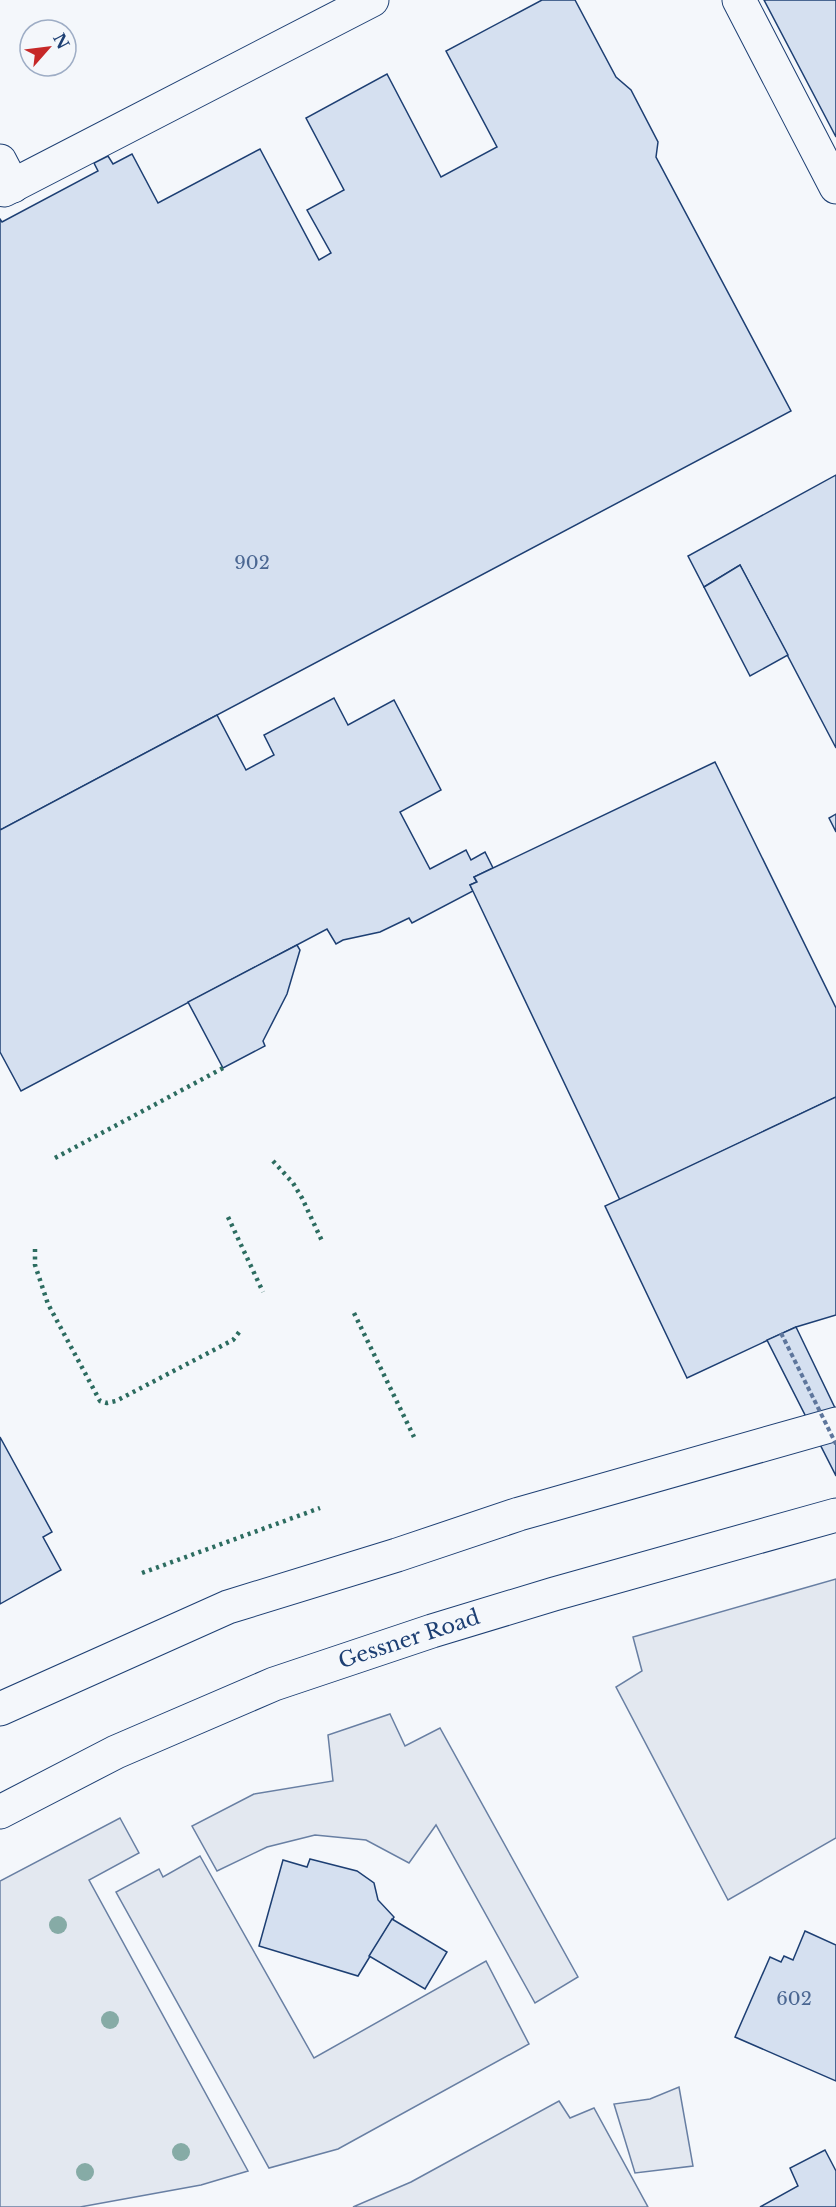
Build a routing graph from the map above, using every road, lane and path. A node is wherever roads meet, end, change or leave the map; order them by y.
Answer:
1 (372, 0) edge
2 (739, 0) edge
3 (6, 179) edge
4 (836, 187) edge
5 (781, 1333) dead end
6 (836, 1424) edge
7 (836, 1444) edge
8 (836, 1515) edge
9 (0, 1709) edge
10 (0, 1812) edge

1 - 3 main road
2 - 4 main road
5 - 7 path, bridge
6 - 9 main road
8 - 10 main road, Gessner Road

